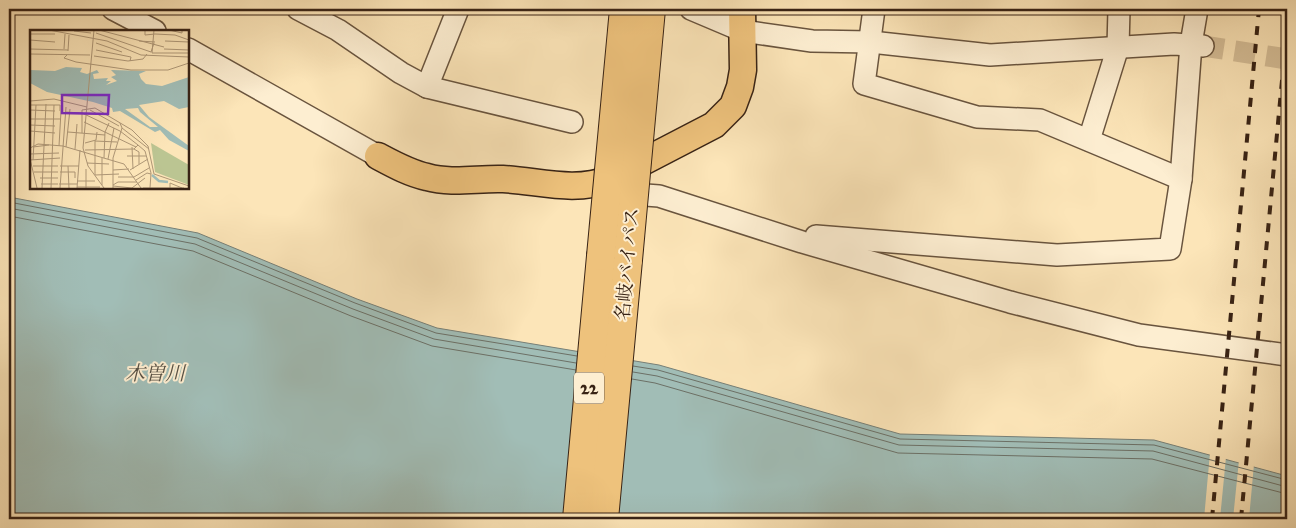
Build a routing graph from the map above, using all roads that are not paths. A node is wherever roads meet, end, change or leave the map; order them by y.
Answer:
1 (113, 9) edge
2 (298, 9) edge
3 (458, 9) edge
4 (624, 9) edge
5 (651, 9) edge
6 (691, 9) edge
7 (874, 9) edge
8 (1119, 9) edge
9 (1197, 9) edge
10 (743, 20) edge
11 (153, 30) edge
12 (871, 42) junction
13 (1197, 45) junction
14 (1118, 47) junction
15 (189, 50) edge
16 (427, 87) junction
17 (572, 122) dead end
18 (1089, 140) junction
19 (378, 156) joint
20 (1181, 179) junction
21 (598, 184) junction
22 (774, 232) junction
23 (1287, 355) edge
24 (577, 519) edge
25 (604, 519) edge

1 - 11 street
2 - 16 street
3 - 16 street
4 - 24 highway, 名岐バイパス / 22, bridge
5 - 25 highway, 名岐バイパス / 22, bridge
6 - 10 street
7 - 12 street
8 - 14 street
9 - 13 street
10 - 12 street
10 - 21 main road
12 - 14 street
12 - 18 street
13 - 14 street
13 - 20 street
14 - 18 street
15 - 19 street
16 - 17 street
18 - 20 street
19 - 21 main road
20 - 22 street
21 - 22 street
22 - 23 street

